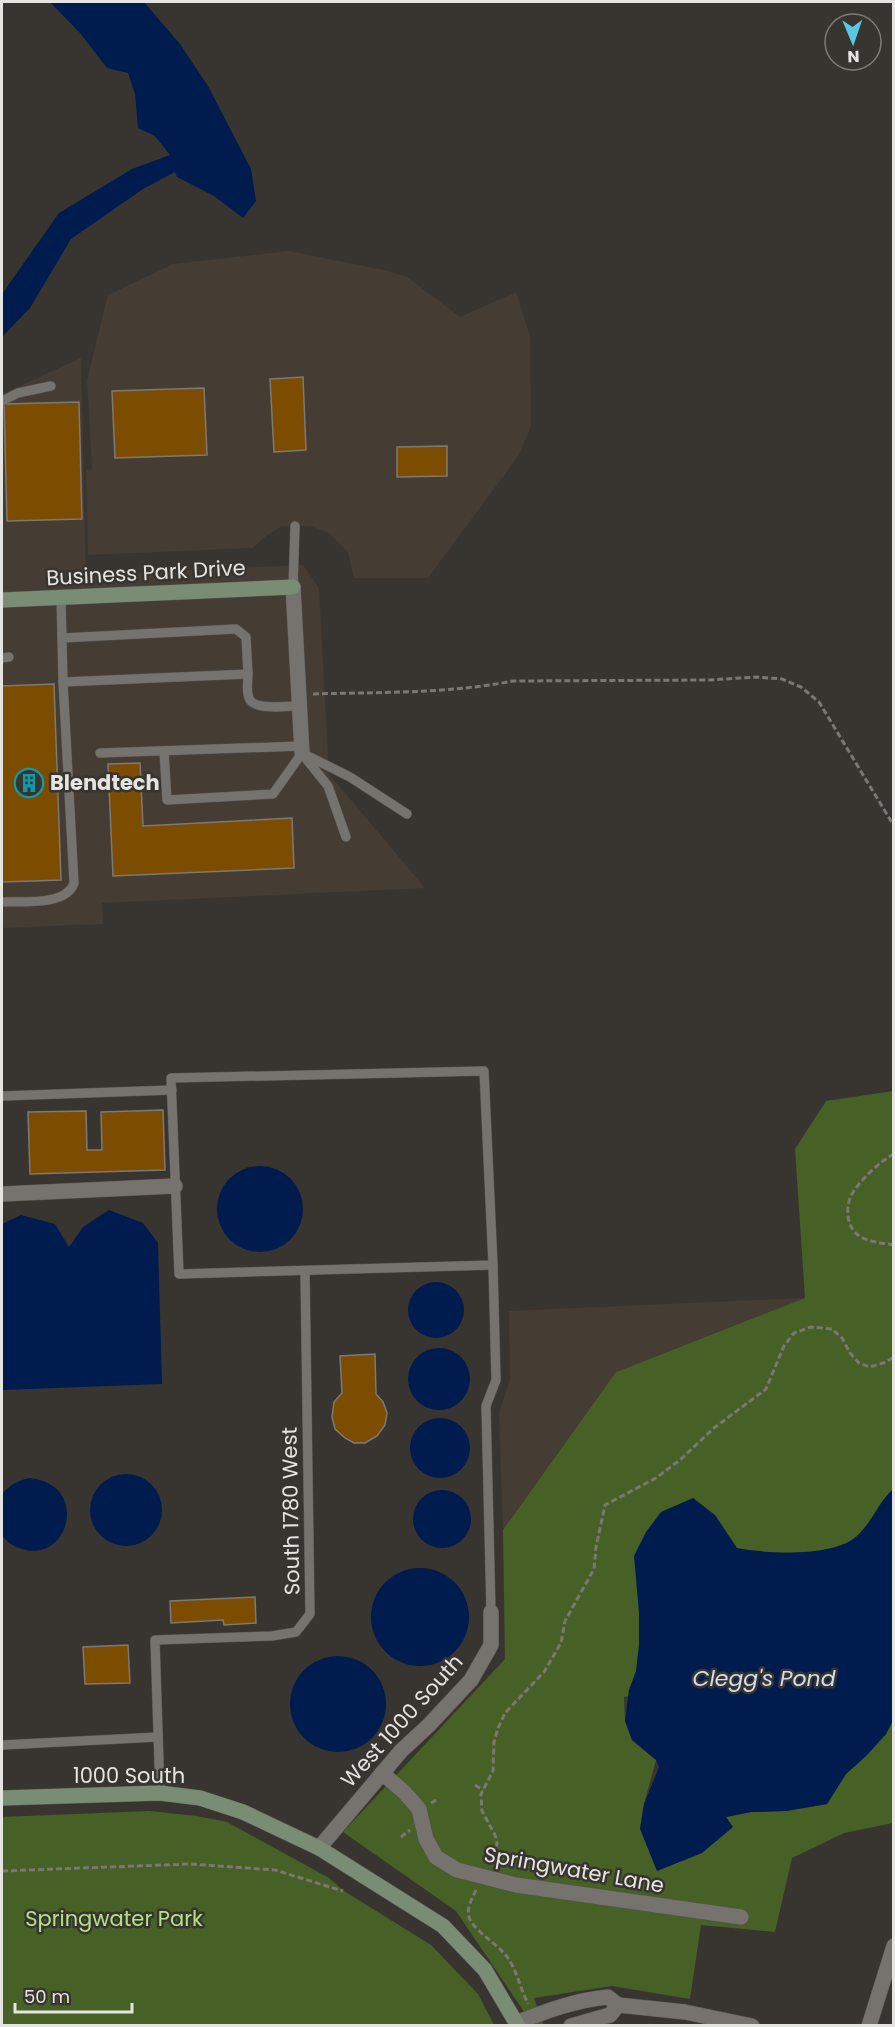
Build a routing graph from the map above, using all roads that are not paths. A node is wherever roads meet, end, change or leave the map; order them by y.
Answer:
1 (51, 386) dead end
2 (2, 401) edge
3 (295, 526) dead end
4 (293, 587) junction
5 (61, 597) junction
6 (2, 600) edge
7 (62, 638) junction
8 (248, 674) junction
9 (63, 682) junction
10 (299, 700) junction
11 (164, 750) junction
12 (301, 750) junction
13 (100, 753) dead end
14 (407, 814) dead end
15 (346, 837) dead end
16 (2, 902) edge
17 (172, 1090) junction
18 (2, 1096) edge
19 (175, 1186) junction
20 (2, 1194) edge
21 (494, 1264) junction
22 (305, 1271) junction
23 (491, 1612) joint
24 (158, 1737) junction
25 (2, 1745) edge
26 (382, 1773) junction
27 (160, 1793) junction
28 (2, 1798) edge
29 (319, 1848) junction
30 (741, 1917) dead end
31 (894, 1946) edge
32 (571, 2003) junction
33 (618, 2005) junction
34 (517, 2024) edge
35 (575, 2024) edge
36 (752, 2025) edge
37 (869, 2025) edge

1 - 2 lane
3 - 4 lane
4 - 5 street, Business Park Drive
4 - 10 street
5 - 6 street, Business Park Drive
5 - 7 lane
7 - 8 lane
7 - 9 lane
8 - 9 lane
8 - 10 lane
9 - 16 lane
10 - 12 street
11 - 12 lane
11 - 12 lane
11 - 13 lane
12 - 14 lane
12 - 15 lane
17 - 18 lane
17 - 19 lane
17 - 21 lane
19 - 20 street
19 - 22 lane
21 - 22 lane
21 - 23 lane
22 - 24 lane, South 1780 West
23 - 26 street, West 1000 South
24 - 25 lane
24 - 27 lane, South 1780 West
26 - 29 street, West 1000 South
26 - 30 street, Springwater Lane
27 - 28 street, 1000 South
27 - 29 street, 1000 South
29 - 34 street, 1000 South
31 - 37 street
32 - 33 street
32 - 34 street
32 - 35 street
33 - 35 street
33 - 36 street

